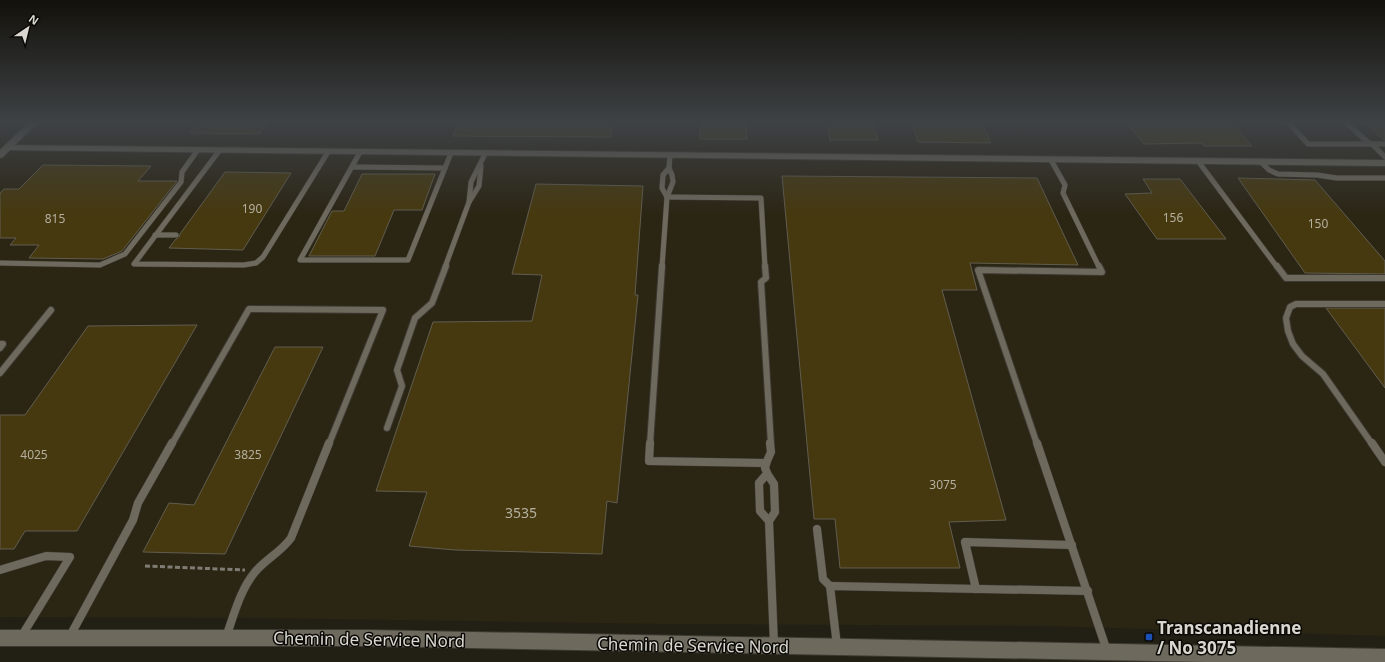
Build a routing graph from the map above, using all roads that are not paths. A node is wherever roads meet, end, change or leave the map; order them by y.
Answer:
1 (197, 153) edge
2 (218, 153) edge
3 (327, 153) edge
4 (359, 153) edge
5 (441, 153) edge
6 (451, 153) junction
7 (485, 154) junction
8 (670, 156) junction
9 (1051, 160) junction
10 (1198, 161) junction
11 (1261, 162) junction
12 (1385, 164) edge
13 (352, 166) junction
14 (481, 166) junction
15 (445, 168) junction
16 (669, 168) junction
17 (1385, 178) edge
18 (667, 197) junction
19 (469, 202) junction
20 (155, 235) junction
21 (176, 235) dead end
22 (0, 264) edge
23 (1385, 278) edge
24 (1385, 304) edge
25 (51, 310) dead end
26 (0, 344) edge
27 (0, 348) edge
28 (0, 373) edge
29 (387, 428) dead end
30 (1385, 462) edge
31 (765, 463) junction
32 (766, 474) junction
33 (769, 521) junction
34 (817, 528) dead end
35 (1072, 545) junction
36 (0, 570) edge
37 (830, 586) junction
38 (976, 589) junction
39 (1088, 591) junction
40 (69, 637) junction
41 (0, 638) edge
42 (20, 638) junction
43 (226, 638) junction
44 (774, 647) junction
45 (837, 648) junction
46 (1108, 653) junction
47 (1385, 657) edge

1 - 22 lane
2 - 20 lane
3 - 20 lane
4 - 13 lane
5 - 6 street
6 - 7 street
6 - 15 lane
7 - 8 street
7 - 14 lane
8 - 9 street
8 - 16 lane
9 - 10 street
9 - 35 lane
10 - 11 street
10 - 23 lane
11 - 12 street
11 - 17 lane
13 - 15 lane
13 - 15 lane
14 - 19 lane
14 - 19 lane
16 - 18 lane
16 - 18 lane
18 - 31 lane
18 - 31 lane
19 - 29 lane
20 - 21 lane
24 - 30 lane
25 - 28 lane
26 - 27 lane
31 - 32 lane
32 - 33 lane
32 - 33 lane
33 - 44 lane
34 - 37 lane
35 - 38 lane
35 - 39 lane
36 - 42 lane
37 - 38 lane
37 - 45 lane
38 - 39 lane
39 - 46 lane
40 - 42 street, Chemin de Service Nord
40 - 43 street, Chemin de Service Nord
40 - 43 lane
41 - 42 street, Chemin de Service Nord
43 - 44 street, Chemin de Service Nord
44 - 45 street, Chemin de Service Nord
45 - 46 street, Chemin de Service Nord
46 - 47 street, Chemin de Service Nord

